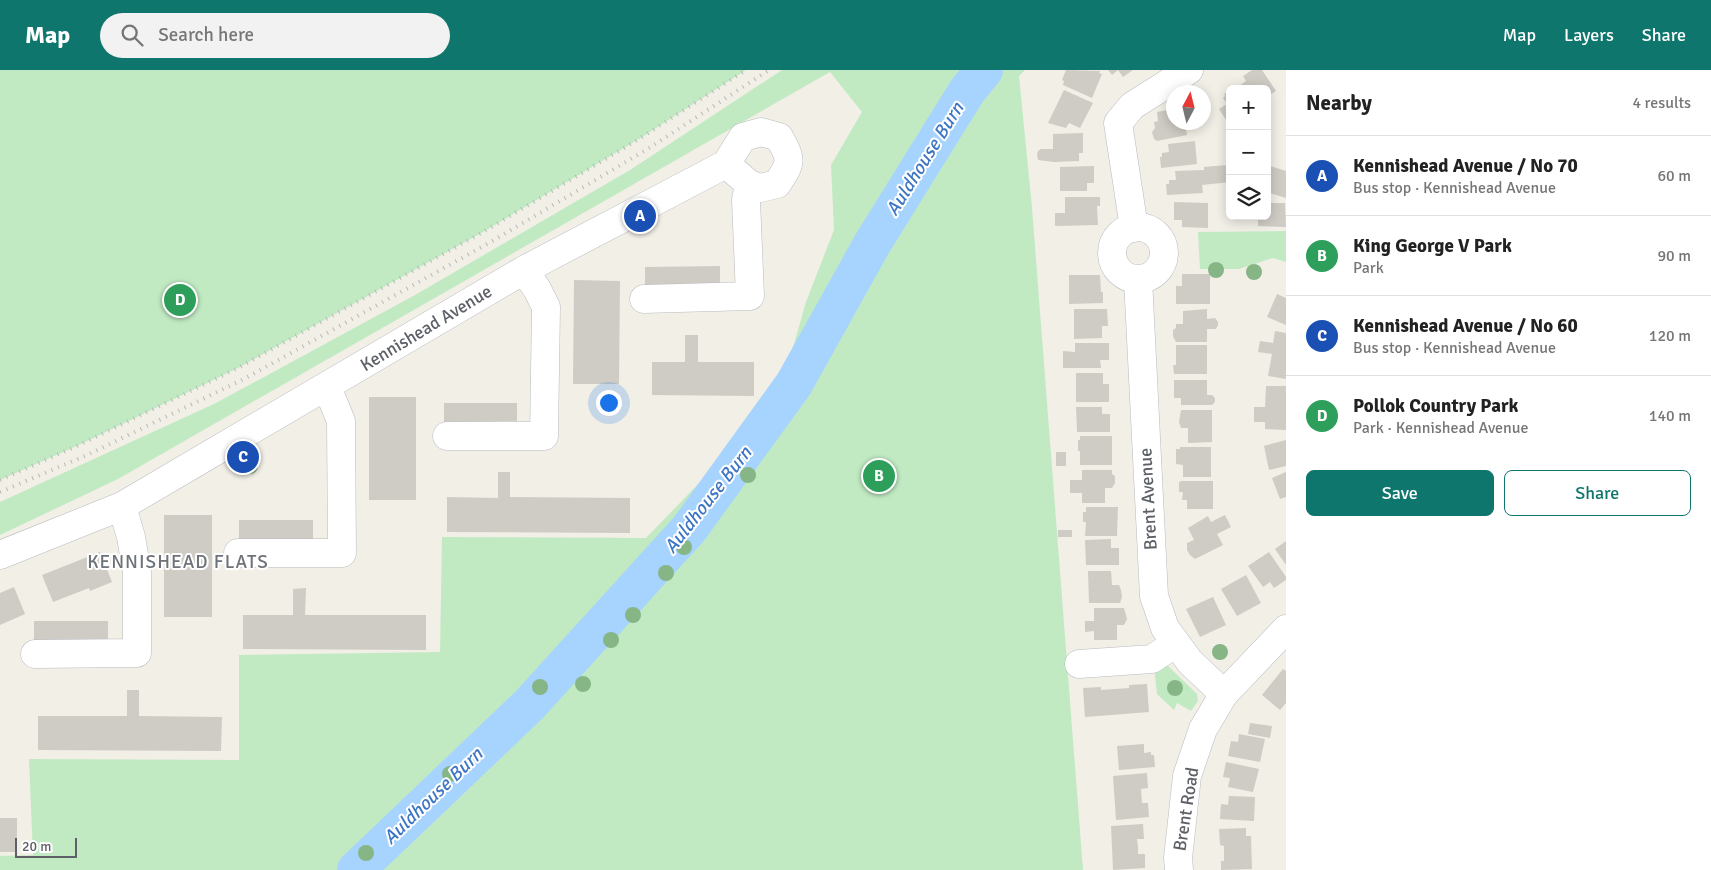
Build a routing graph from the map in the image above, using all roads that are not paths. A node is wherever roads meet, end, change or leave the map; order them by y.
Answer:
1 (1189, 70) edge
2 (726, 164) junction
3 (749, 184) junction
4 (524, 270) junction
5 (644, 299) dead end
6 (327, 387) junction
7 (447, 436) dead end
8 (122, 506) junction
9 (238, 553) dead end
10 (0, 555) edge
11 (1286, 629) edge
12 (1176, 643) junction
13 (35, 654) dead end
14 (1079, 664) dead end
15 (1224, 694) junction
16 (1178, 870) edge

1 - 12 street, Brent Avenue
2 - 3 street
2 - 3 street
2 - 4 street, Kennishead Avenue
3 - 5 street
4 - 6 street, Kennishead Avenue
4 - 7 street
6 - 8 street, Kennishead Avenue
6 - 9 street
8 - 10 street, Kennishead Avenue
8 - 13 street
11 - 15 street, Brent Road
12 - 14 street
12 - 15 street, Brent Avenue
15 - 16 street, Brent Road

